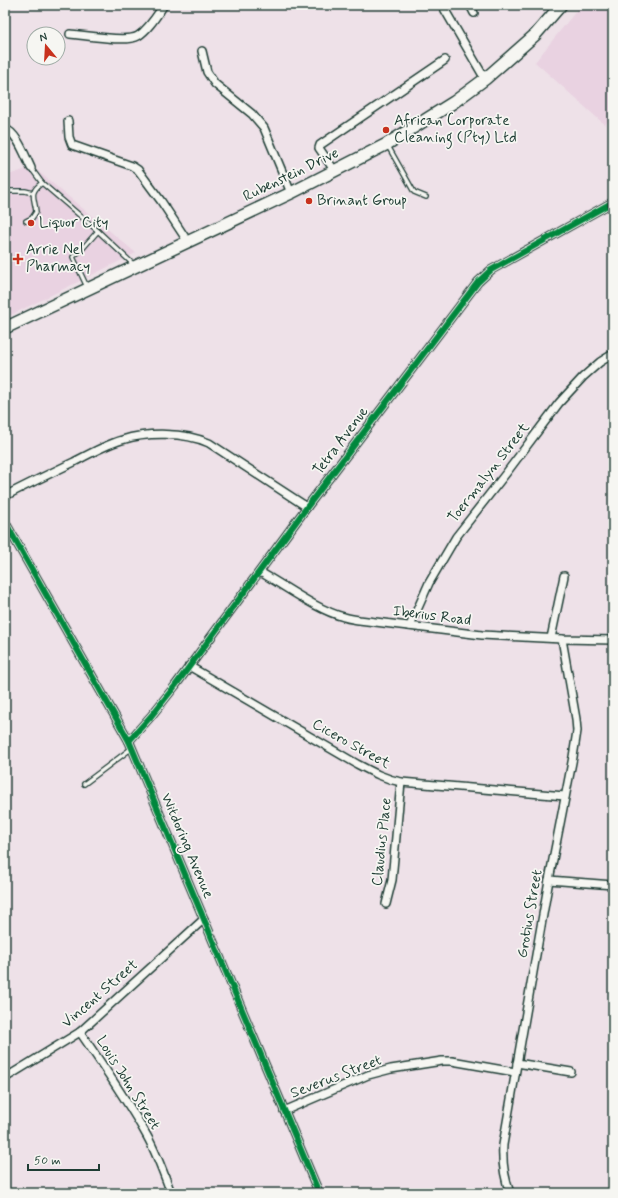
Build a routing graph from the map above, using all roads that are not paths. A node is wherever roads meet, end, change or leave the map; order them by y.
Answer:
1 (164, 5) edge
2 (442, 5) edge
3 (470, 5) edge
4 (556, 6) edge
5 (474, 13) dead end
6 (70, 34) dead end
7 (202, 52) dead end
8 (445, 60) dead end
9 (484, 79) junction
10 (68, 121) dead end
11 (5, 129) edge
12 (387, 144) junction
13 (31, 168) joint
14 (334, 170) junction
15 (42, 183) junction
16 (5, 191) edge
17 (33, 193) junction
18 (291, 193) junction
19 (426, 197) dead end
20 (613, 202) edge
21 (26, 221) dead end
22 (98, 231) junction
23 (188, 242) junction
24 (136, 267) junction
25 (87, 288) junction
26 (5, 328) edge
27 (613, 354) edge
28 (5, 496) edge
29 (307, 507) junction
30 (5, 522) edge
31 (260, 572) junction
32 (564, 576) dead end
33 (410, 626) junction
34 (551, 638) junction
35 (562, 639) junction
36 (613, 640) edge
37 (189, 666) junction
38 (130, 744) junction
39 (401, 782) junction
40 (84, 784) dead end
41 (565, 796) junction
42 (549, 880) junction
43 (613, 885) edge
44 (386, 904) dead end
45 (204, 919) junction
46 (80, 1032) junction
47 (517, 1063) junction
48 (515, 1072) junction
49 (571, 1072) dead end
50 (5, 1078) edge
51 (284, 1111) junction
52 (171, 1193) edge
53 (319, 1193) edge
54 (510, 1193) edge

1 - 6 street
2 - 9 street
3 - 5 street
4 - 9 street, Rubenstein Drive
7 - 18 street
8 - 14 street
9 - 12 street, Rubenstein Drive
10 - 23 street
11 - 13 street
12 - 14 street, Rubenstein Drive
12 - 19 lane
13 - 15 lane
14 - 18 street, Rubenstein Drive
15 - 17 lane
15 - 22 lane
16 - 17 lane
17 - 21 lane
18 - 23 street, Rubenstein Drive
20 - 29 street, Tetra Avenue
22 - 24 lane
22 - 25 lane
23 - 24 street, Rubenstein Drive
24 - 25 street, Rubenstein Drive
25 - 26 street, Rubenstein Drive
27 - 33 street, Toermalyn Street
28 - 29 street
29 - 31 street, Tetra Avenue
30 - 38 street, Witdoring Avenue
31 - 33 street, Iberius Road
31 - 37 street, Tetra Avenue
32 - 34 street
33 - 34 street, Iberius Road
34 - 35 street, Iberius Road
35 - 36 street, Iberius Road
35 - 41 street, Grotius Street
37 - 38 street, Tetra Avenue
37 - 39 street, Cicero Street
38 - 40 lane
38 - 45 street, Witdoring Avenue
39 - 41 street, Cicero Street
39 - 44 street, Claudius Place
41 - 42 street, Grotius Street
42 - 43 street
42 - 47 street, Grotius Street
45 - 46 street, Vincent Street
45 - 51 street, Witdoring Avenue
46 - 50 street, Vincent Street
46 - 52 street, Louis John Street
47 - 48 street, Grotius Street
47 - 49 street
48 - 51 street, Severus Street
48 - 54 street, Grotius Street
51 - 53 street, Witdoring Avenue

